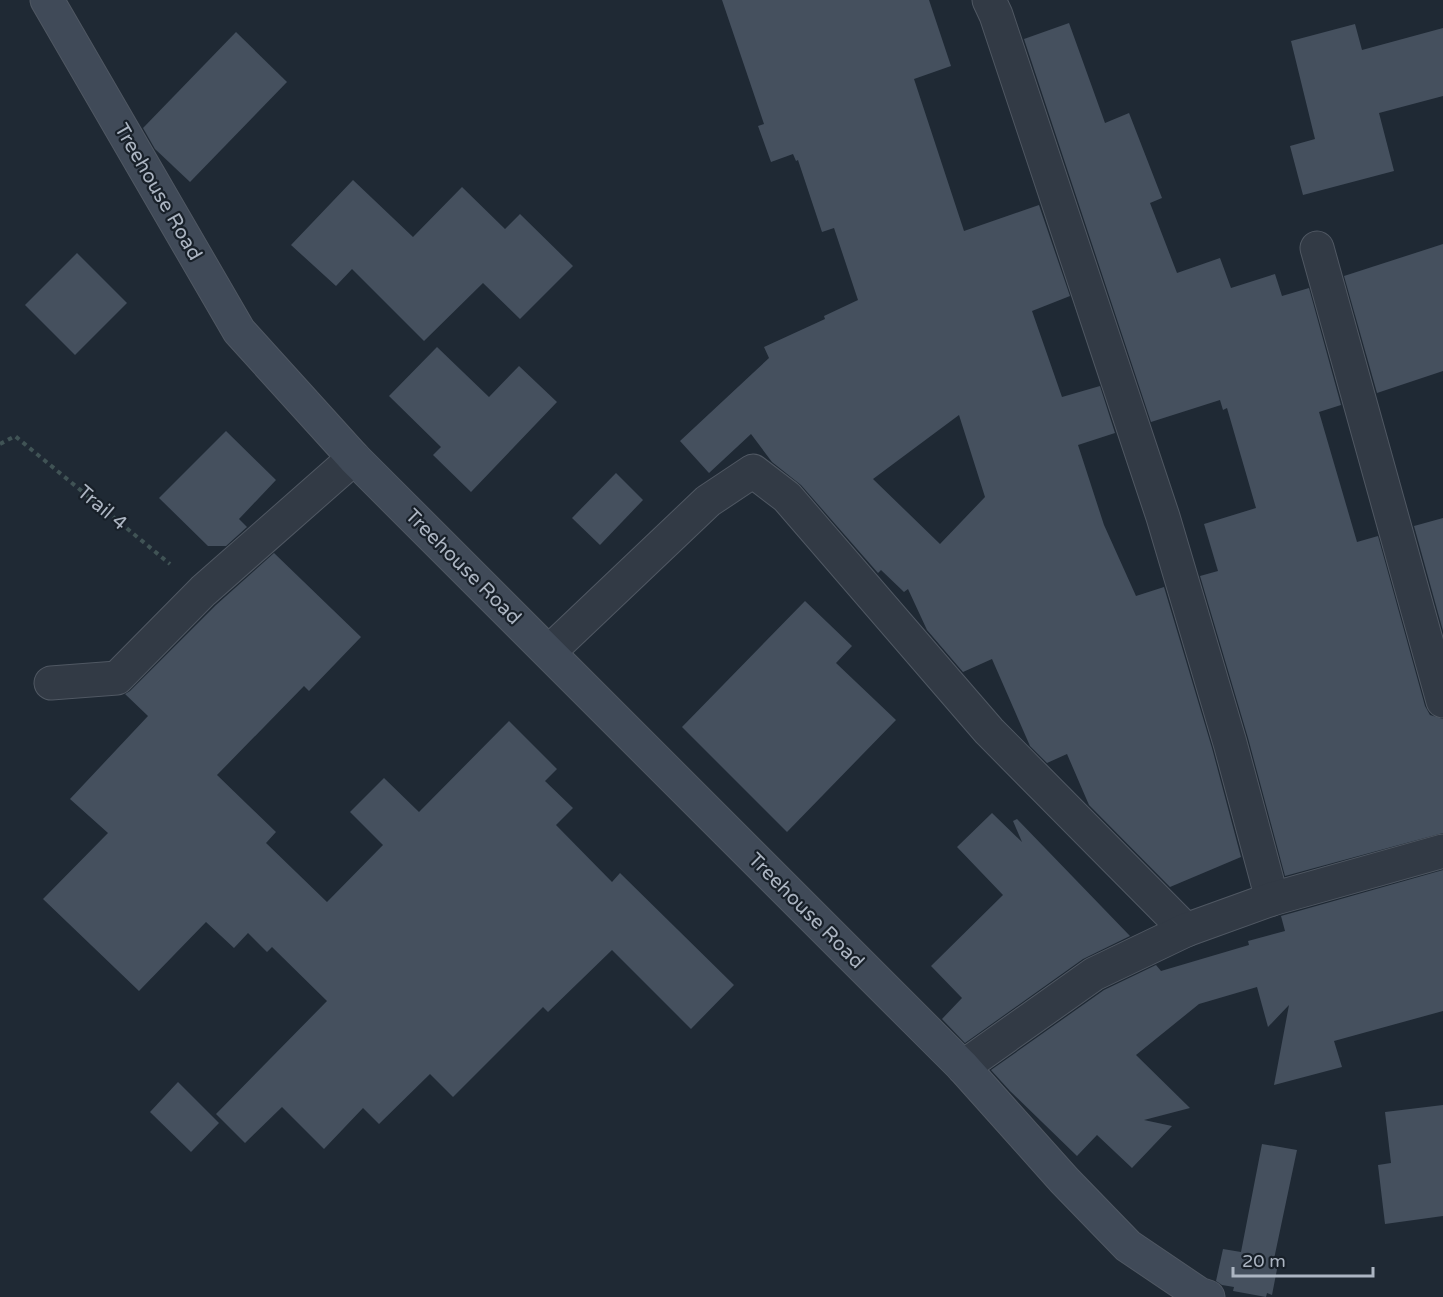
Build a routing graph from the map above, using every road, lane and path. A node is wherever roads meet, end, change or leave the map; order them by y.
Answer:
1 (47, 0) edge
2 (989, 0) edge
3 (1317, 248) dead end
4 (0, 444) edge
5 (354, 458) junction
6 (203, 591) junction
7 (549, 652) junction
8 (51, 683) dead end
9 (1443, 701) edge
10 (1443, 851) edge
11 (1272, 899) junction
12 (1186, 930) junction
13 (963, 1067) junction
14 (1208, 1297) edge

1 - 5 street, Treehouse Road
2 - 11 street
3 - 9 street
4 - 6 path, Trail 4
5 - 6 street
5 - 7 street, Treehouse Road
6 - 8 street
7 - 12 street
7 - 13 street, Treehouse Road
10 - 11 street
11 - 12 street
12 - 13 street
13 - 14 street, Treehouse Road

